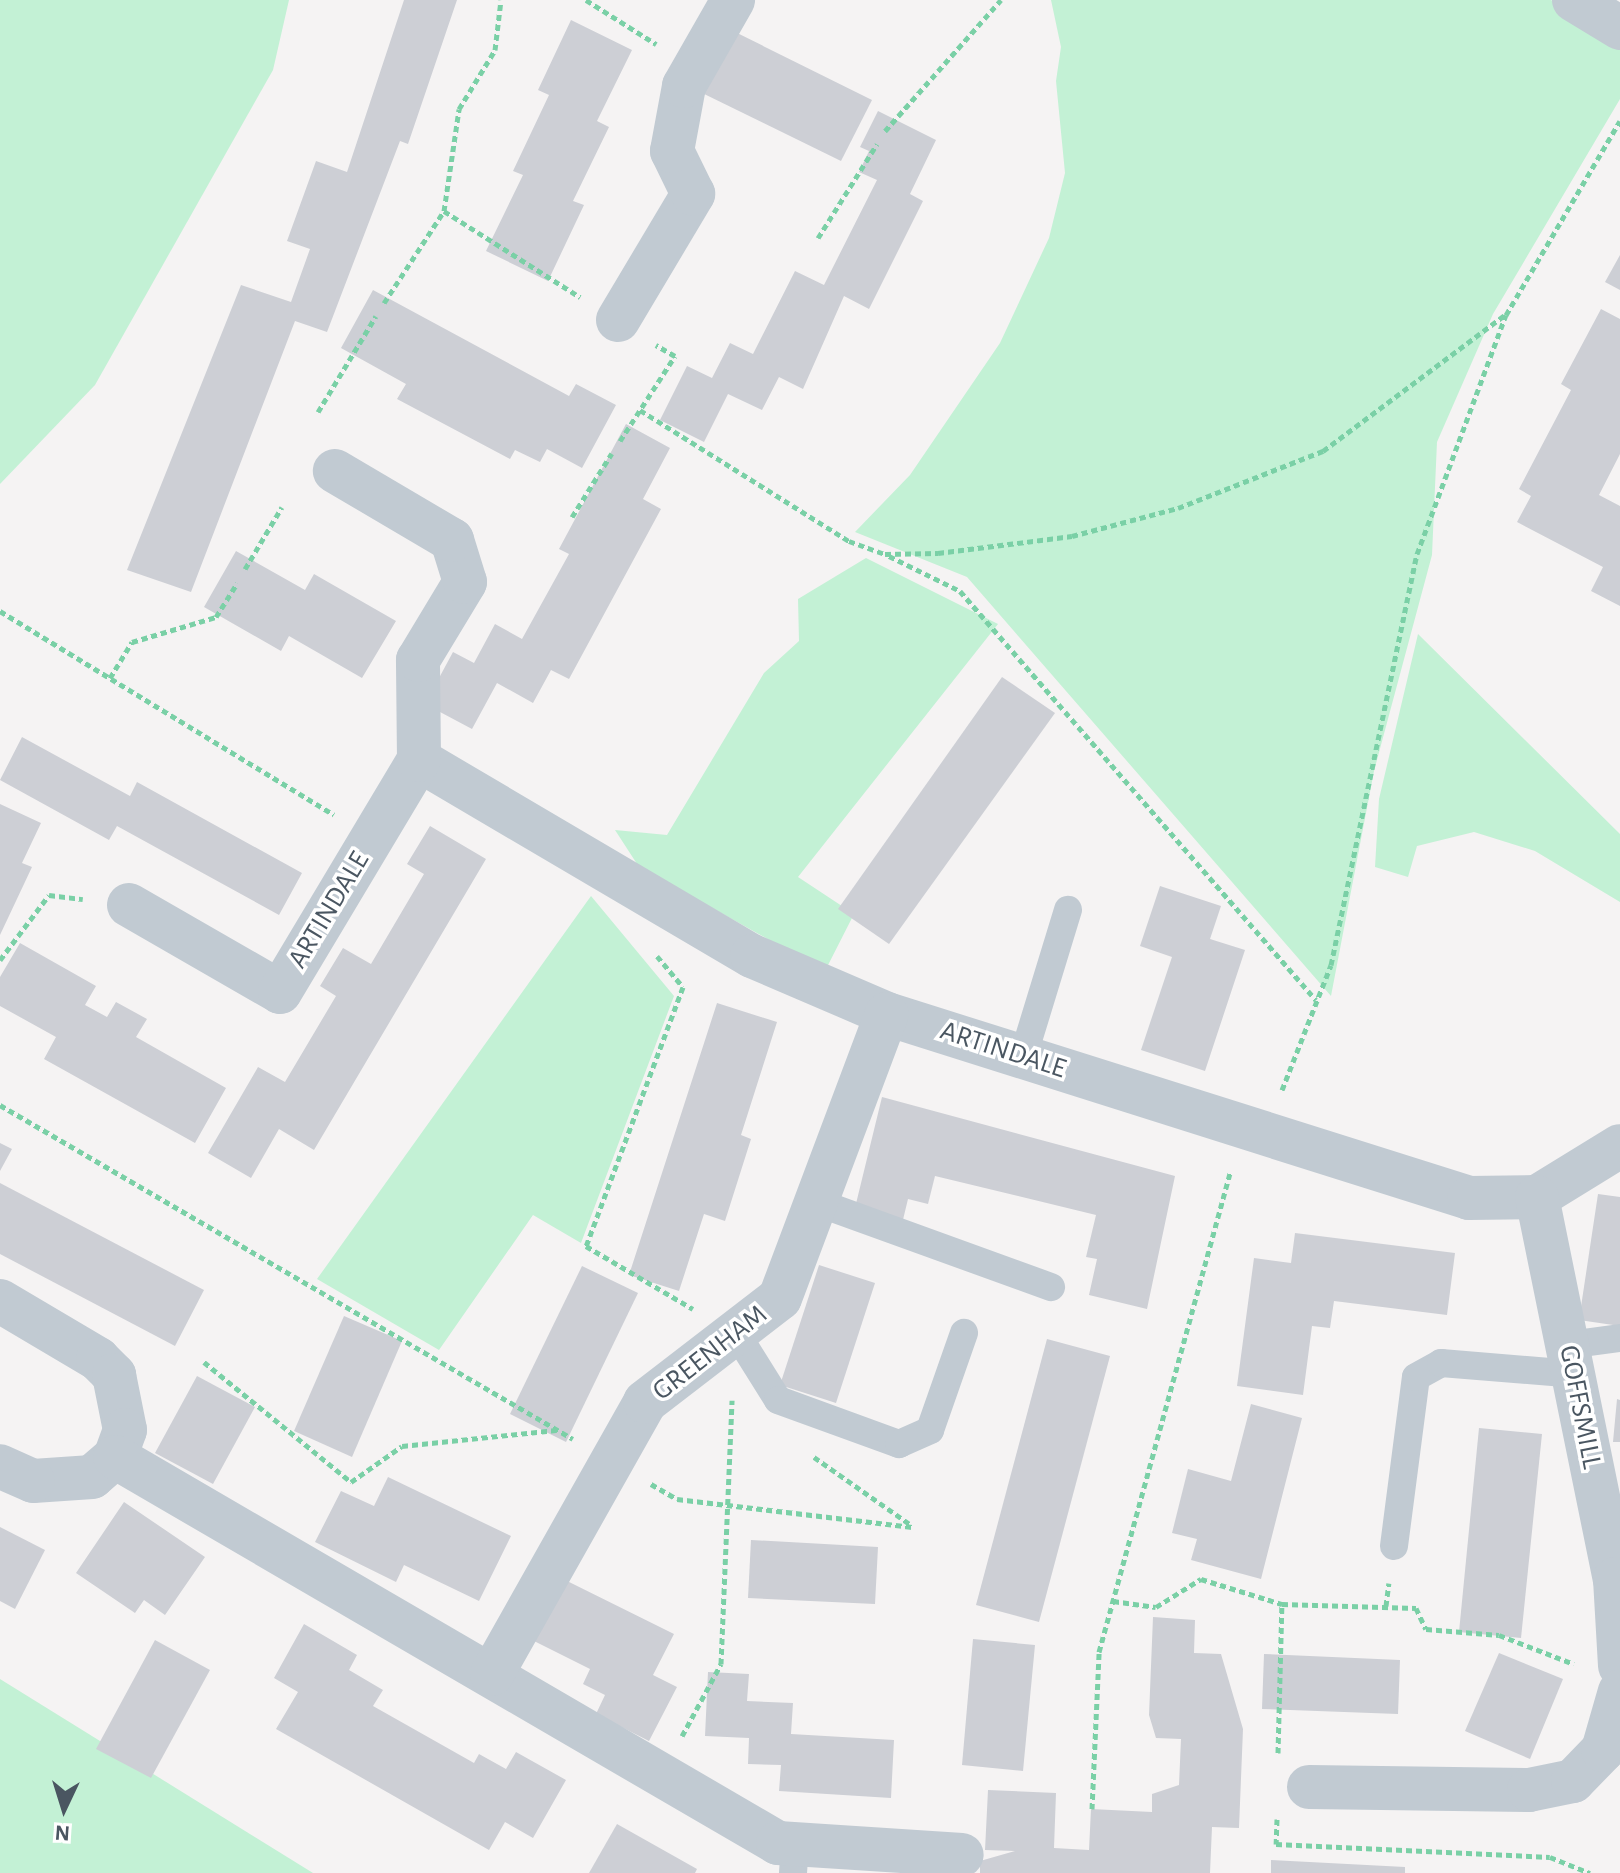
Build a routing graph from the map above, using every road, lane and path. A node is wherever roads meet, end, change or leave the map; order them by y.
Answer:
1 (501, 0) edge
2 (586, 0) edge
3 (733, 0) edge
4 (1001, 0) edge
5 (1574, 0) edge
6 (1620, 28) edge
7 (694, 68) junction
8 (1620, 121) edge
9 (885, 131) dead end
10 (877, 144) dead end
11 (818, 238) dead end
12 (384, 303) dead end
13 (1506, 315) junction
14 (376, 316) dead end
15 (618, 320) dead end
16 (640, 410) dead end
17 (318, 412) dead end
18 (612, 453) dead end
19 (335, 471) dead end
20 (282, 507) dead end
21 (572, 517) dead end
22 (885, 554) junction
23 (245, 569) dead end
24 (237, 583) dead end
25 (0, 611) edge
26 (110, 678) junction
27 (419, 760) junction
28 (373, 838) junction
29 (129, 905) joint
30 (1068, 910) dead end
31 (654, 952) dead end
32 (0, 960) edge
33 (1317, 1001) junction
34 (887, 1014) junction
35 (1023, 1057) junction
36 (1279, 1098) dead end
37 (0, 1105) edge
38 (1620, 1146) edge
39 (1233, 1166) dead end
40 (1537, 1197) junction
41 (816, 1202) junction
42 (1051, 1287) dead end
43 (0, 1301) edge
44 (964, 1333) dead end
45 (738, 1336) junction
46 (1620, 1338) edge
47 (1571, 1359) junction
48 (204, 1362) dead end
49 (732, 1399) dead end
50 (557, 1430) junction
51 (115, 1457) junction
52 (612, 1461) junction
53 (0, 1466) edge
54 (730, 1505) junction
55 (912, 1527) dead end
56 (1394, 1546) dead end
57 (1113, 1601) junction
58 (1282, 1604) junction
59 (1600, 1666) edge
60 (492, 1674) junction
61 (1620, 1691) edge
62 (661, 1774) junction
63 (1288, 1790) junction
64 (1092, 1809) dead end
65 (962, 1855) dead end
66 (794, 1859) edge
67 (1590, 1873) edge

1 - 12 path
2 - 7 path
3 - 7 street
4 - 9 path
5 - 6 street
7 - 15 street
8 - 13 path
10 - 11 path
13 - 22 path
13 - 33 path
14 - 17 path
16 - 22 path
18 - 21 path
19 - 27 street
20 - 23 path
22 - 33 path
24 - 26 path
25 - 26 path
26 - 28 path
27 - 28 street, ARTINDALE
27 - 34 street, ARTINDALE
28 - 29 street, ARTINDALE
29 - 32 path
30 - 35 lane
31 - 45 path
33 - 36 path
34 - 35 street, ARTINDALE
34 - 41 street, GREENHAM
35 - 40 street, ARTINDALE
37 - 50 path
38 - 40 street
39 - 57 path
40 - 47 street, GOFFSMILL
41 - 42 lane
41 - 45 street, GREENHAM
43 - 51 street
44 - 45 lane
45 - 52 street, GREENHAM
46 - 47 lane
47 - 56 lane
47 - 59 street, GOFFSMILL
48 - 50 path
49 - 54 path
50 - 52 path
51 - 53 street
51 - 60 street
52 - 54 path
52 - 60 street, GREENHAM
54 - 55 path
54 - 62 path
57 - 58 path
57 - 64 path
58 - 59 path
58 - 63 path
60 - 62 street
61 - 63 street
62 - 66 street
63 - 67 path
65 - 66 street

